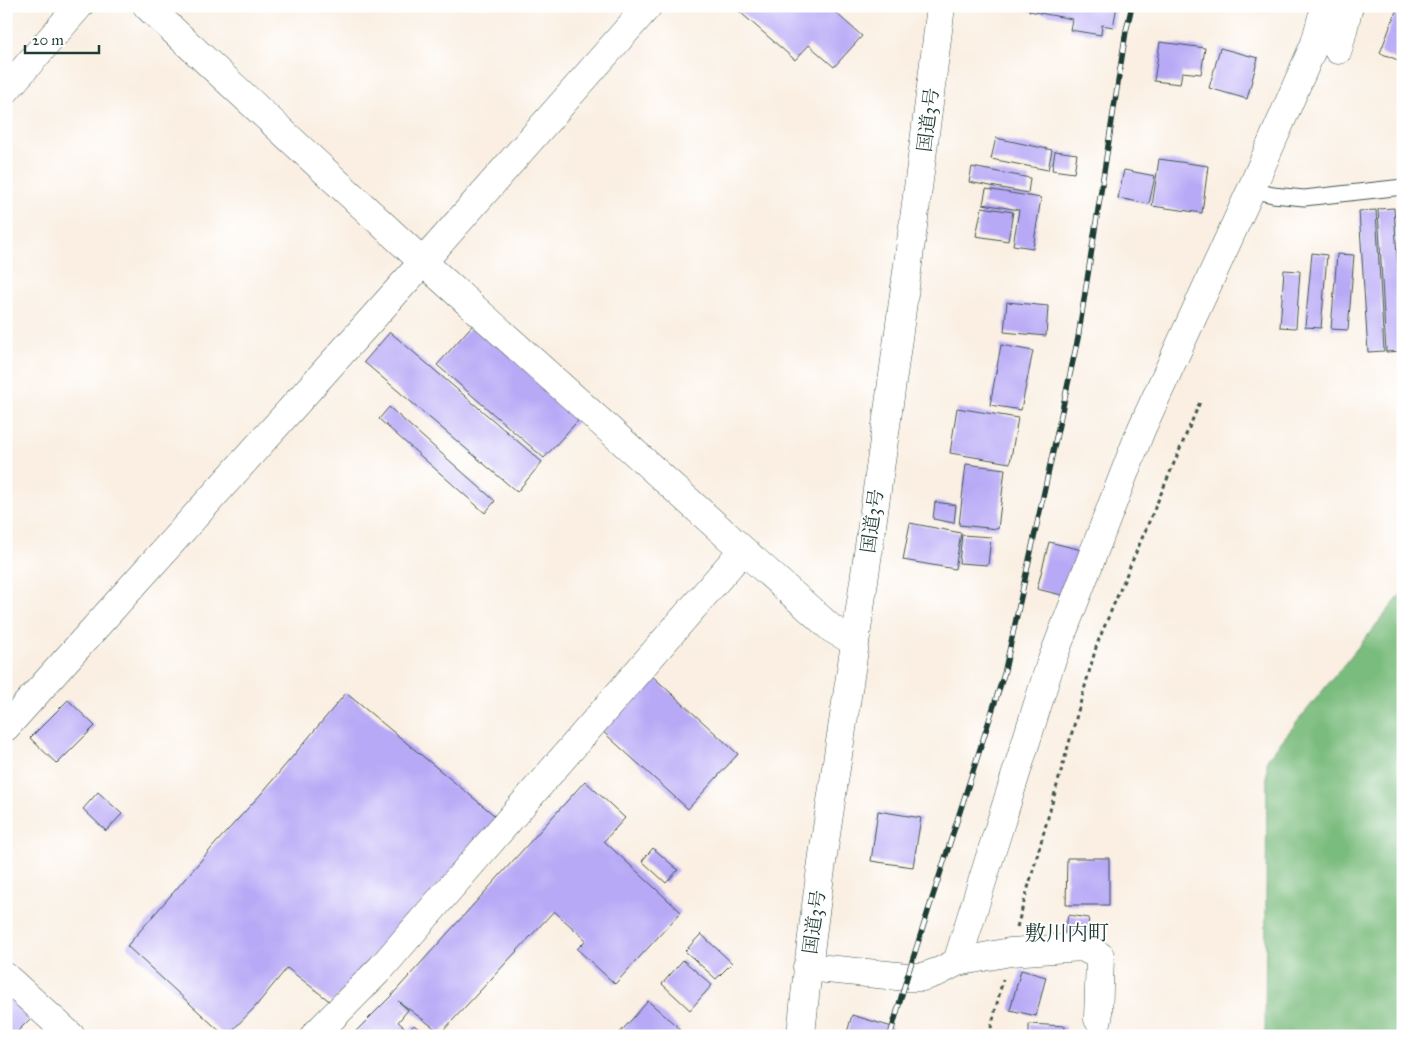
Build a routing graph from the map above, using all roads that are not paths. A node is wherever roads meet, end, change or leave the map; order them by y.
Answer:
1 (79, 6) edge
2 (147, 6) edge
3 (648, 6) edge
4 (942, 6) edge
5 (1325, 6) edge
6 (1350, 6) edge
7 (1338, 50) dead end
8 (6, 90) edge
9 (1403, 187) edge
10 (1251, 190) junction
11 (423, 262) junction
12 (743, 550) junction
13 (855, 642) junction
14 (6, 727) edge
15 (957, 962) junction
16 (807, 967) junction
17 (6, 977) edge
18 (1098, 1019) dead end
19 (71, 1036) edge
20 (314, 1036) edge
21 (801, 1036) edge

1 - 8 main road
2 - 11 main road
3 - 11 main road
4 - 13 main road, 国道3号
5 - 10 main road
6 - 7 main road
9 - 10 lane
10 - 15 main road
11 - 12 main road
11 - 14 main road
12 - 13 main road
12 - 20 main road
13 - 16 main road, 国道3号
15 - 16 main road
15 - 18 main road
16 - 21 main road, 国道3号
17 - 19 main road

